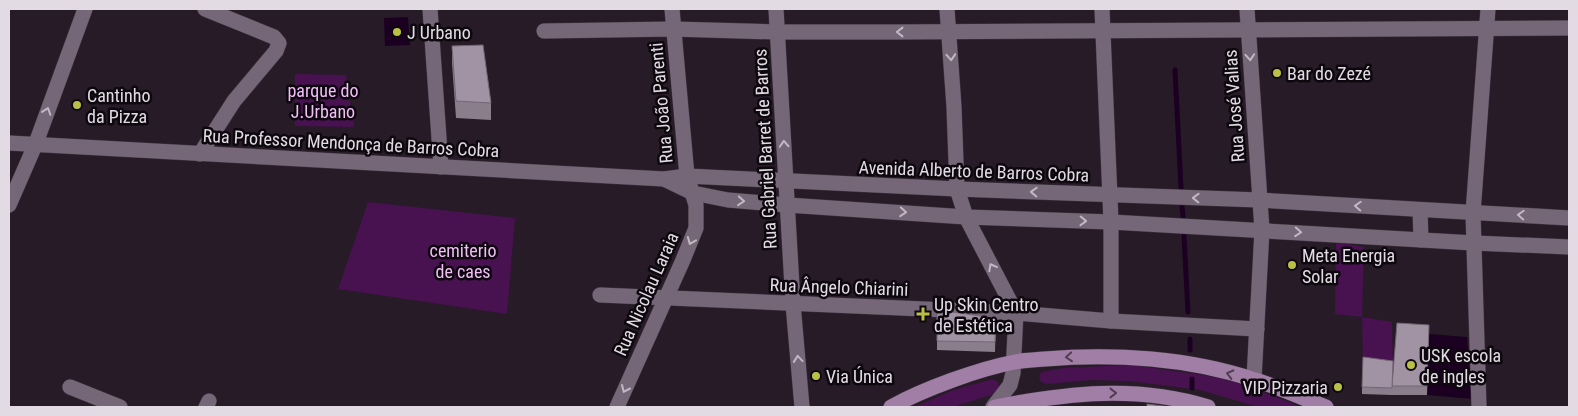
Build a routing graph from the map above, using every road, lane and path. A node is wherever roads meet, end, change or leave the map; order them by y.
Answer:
1 (85, 9) edge
2 (205, 9) edge
3 (430, 9) edge
4 (672, 9) edge
5 (776, 9) edge
6 (947, 9) edge
7 (1102, 9) edge
8 (1247, 9) edge
9 (1488, 9) edge
10 (1487, 28) junction
11 (1569, 28) edge
12 (673, 29) junction
13 (1248, 30) junction
14 (544, 31) dead end
15 (1103, 31) junction
16 (777, 32) junction
17 (949, 32) junction
18 (9, 143) edge
19 (36, 143) junction
20 (200, 154) junction
21 (441, 167) junction
22 (687, 176) junction
23 (664, 179) junction
24 (786, 182) junction
25 (958, 189) junction
26 (693, 193) junction
27 (1109, 195) junction
28 (1259, 200) junction
29 (9, 205) edge
30 (787, 205) junction
31 (1420, 210) junction
32 (1474, 213) junction
33 (966, 216) junction
34 (1569, 218) edge
35 (1111, 222) junction
36 (1262, 230) junction
37 (1421, 240) junction
38 (1474, 243) junction
39 (1569, 247) edge
40 (600, 295) dead end
41 (665, 299) junction
42 (793, 304) junction
43 (1016, 312) junction
44 (1111, 321) junction
45 (1257, 330) junction
46 (1015, 362) junction
47 (1254, 379) junction
48 (70, 387) dead end
49 (1038, 403) edge
50 (1199, 406) edge
51 (120, 407) edge
52 (617, 407) edge
53 (802, 407) edge
54 (890, 407) edge
55 (994, 407) edge
56 (1326, 407) edge
57 (1479, 407) edge

19 -> 1 street
2 - 20 street
3 - 21 street
4 - 12 street, Rua João Parenti
5 - 16 street, Rua Gabriel Barret de Barros
6 - 17 street
7 - 15 street
8 - 13 street, Rua José Valias
9 - 10 street
10 - 11 street
10 - 13 street
10 - 32 street
12 - 14 street
12 - 16 street
12 - 22 street, Rua João Parenti
13 - 15 street
13 -> 28 street, Rua José Valias
15 - 17 street
15 - 27 street
17 -> 16 street
24 -> 16 street, Rua Gabriel Barret de Barros
17 -> 25 street
18 - 19 street, Rua Professor Mendonça de Barros Cobra
19 - 20 street, Rua Professor Mendonça de Barros Cobra
19 - 29 street
20 - 21 street, Rua Professor Mendonça de Barros Cobra
21 - 23 street, Rua Professor Mendonça de Barros Cobra
22 - 23 street, Rua Professor Mendonça de Barros Cobra
22 - 24 street, Avenida Alberto de Barros Cobra
22 - 26 street, Rua João Parenti
23 - 26 street, Rua Professor Mendonça de Barros Cobra
24 - 25 street, Avenida Alberto de Barros Cobra
24 - 30 street, Rua Gabriel Barret de Barros
27 -> 25 street, Avenida Alberto de Barros Cobra
25 - 33 street
26 -> 30 street
26 -> 41 street, Rua Nicolau Laraia
28 -> 27 street, Avenida Alberto de Barros Cobra
27 - 35 street
31 -> 28 street, Avenida Alberto de Barros Cobra
28 - 36 street
30 -> 33 street
30 - 42 street, Rua Gabriel Barret de Barros
31 - 32 street, Avenida Alberto de Barros Cobra
31 - 37 street
34 -> 32 street, Avenida Alberto de Barros Cobra
32 - 38 street
33 -> 35 street
43 -> 33 street
35 - 36 street
35 - 44 street
36 -> 37 street
36 - 45 street
37 - 38 street
38 - 39 street
38 - 57 street
40 - 41 street, Rua Ângelo Chiarini
41 - 42 street, Rua Ângelo Chiarini
41 -> 52 street, Rua Nicolau Laraia
42 - 43 street, Rua Ângelo Chiarini
53 -> 42 street, Rua Gabriel Barret de Barros
43 - 44 street, Rua Ângelo Chiarini
43 - 46 street
44 - 45 street, Rua Ângelo Chiarini
45 - 47 street
47 -> 46 main road
46 - 54 main road
46 - 55 street
47 - 56 main road
48 - 51 street
49 -> 50 main road
49 - 55 main road

